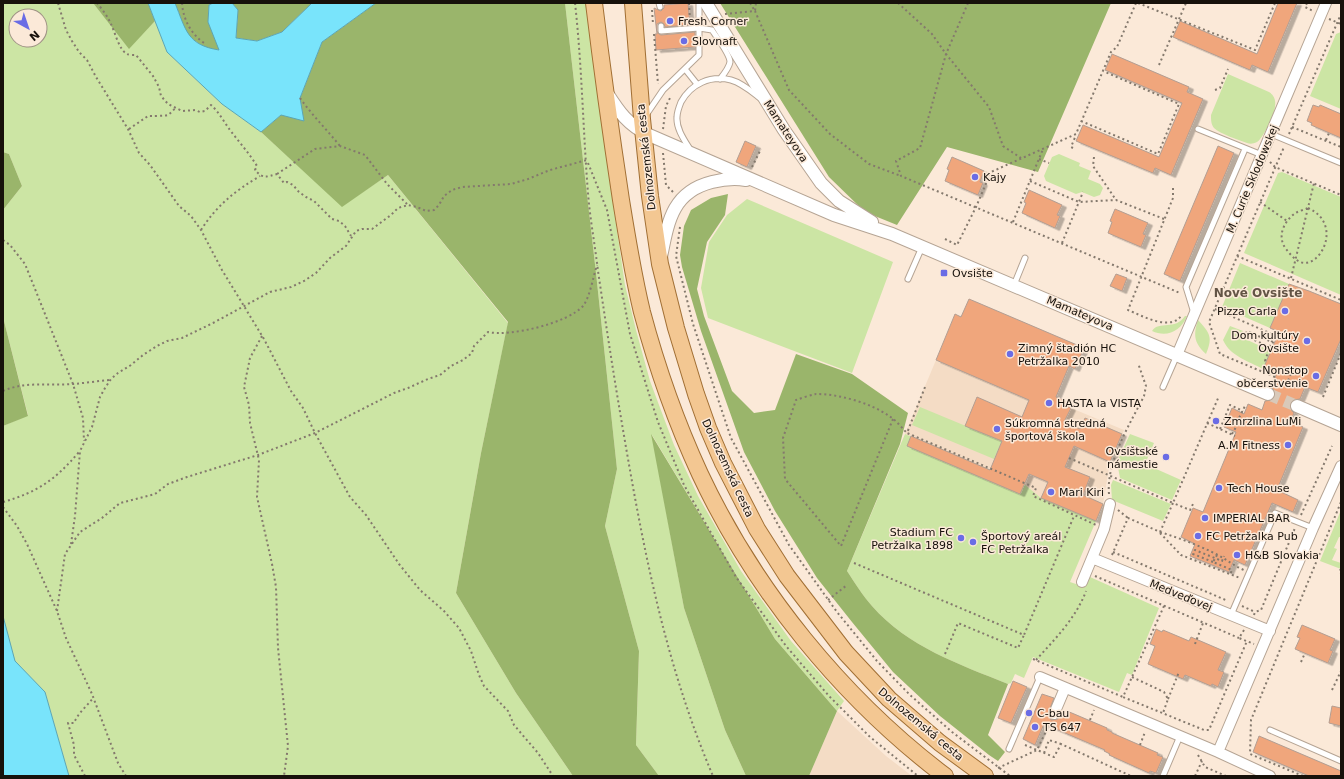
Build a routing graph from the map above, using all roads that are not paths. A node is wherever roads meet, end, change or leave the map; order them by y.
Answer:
1 (594, 3) edge
2 (633, 3) edge
3 (699, 3) edge
4 (706, 3) edge
5 (1326, 3) edge
6 (661, 26) dead end
7 (699, 28) junction
8 (685, 69) junction
9 (720, 79) junction
10 (697, 84) junction
11 (604, 89) junction
12 (767, 103) junction
13 (643, 125) junction
14 (1198, 129) dead end
15 (1271, 134) junction
16 (1245, 149) junction
17 (692, 152) junction
18 (1262, 155) junction
19 (1341, 163) edge
20 (760, 183) junction
21 (892, 234) junction
22 (922, 247) junction
23 (1026, 258) dead end
24 (660, 264) junction
25 (908, 279) dead end
26 (1014, 285) junction
27 (1194, 315) junction
28 (1177, 355) junction
29 (1163, 387) dead end
30 (1268, 394) tunnel mouth
31 (1296, 406) tunnel mouth
32 (1341, 425) edge
33 (1341, 466) edge
34 (1110, 504) road end
35 (1313, 528) junction
36 (1092, 558) junction
37 (1085, 585) road end
38 (1231, 615) junction
39 (1270, 631) junction
40 (1040, 677) joint
41 (1065, 688) junction
42 (1054, 714) road end
43 (1270, 730) dead end
44 (1180, 736) junction
45 (1008, 749) dead end
46 (1218, 752) junction
47 (1341, 761) edge
48 (941, 774) edge
49 (985, 776) edge
50 (1163, 776) edge
51 (1270, 776) edge

1 - 11 main road, Dolnozemská cesta
2 - 13 main road, Dolnozemská cesta
3 - 7 lane
4 - 12 street, Mamateyova
5 - 15 street, M. Curie Sklodowskej
6 - 7 lane
7 - 8 lane
7 - 9 lane
8 - 10 lane
8 - 13 lane
9 - 10 lane
9 - 12 lane
10 - 17 lane
11 - 13 street, Mamateyova
11 - 48 main road, Dolnozemská cesta
12 - 21 street, Mamateyova
13 - 17 street, Mamateyova
13 - 24 main road, Dolnozemská cesta
14 - 16 lane
15 - 18 street, M. Curie Sklodowskej
15 - 19 lane
16 - 18 lane
16 - 27 lane
17 - 20 street, Mamateyova
18 - 27 street, M. Curie Sklodowskej
20 - 21 street, Mamateyova
20 - 24 street
21 - 22 street, Mamateyova
22 - 25 lane
22 - 26 street, Mamateyova
23 - 26 lane
24 - 49 main road, Dolnozemská cesta
26 - 28 street, Mamateyova
27 - 28 street, M. Curie Sklodowskej
28 - 29 lane
28 - 30 street, Mamateyova
31 - 32 street
33 - 35 street
34 - 36 street
35 - 38 lane
35 - 39 street
36 - 37 street
36 - 38 street, Medveďovej
38 - 39 street, Medveďovej
39 - 46 street
40 - 41 street
40 - 45 lane
41 - 42 street
41 - 44 street
43 - 47 lane
44 - 46 street
44 - 50 lane
46 - 51 street

